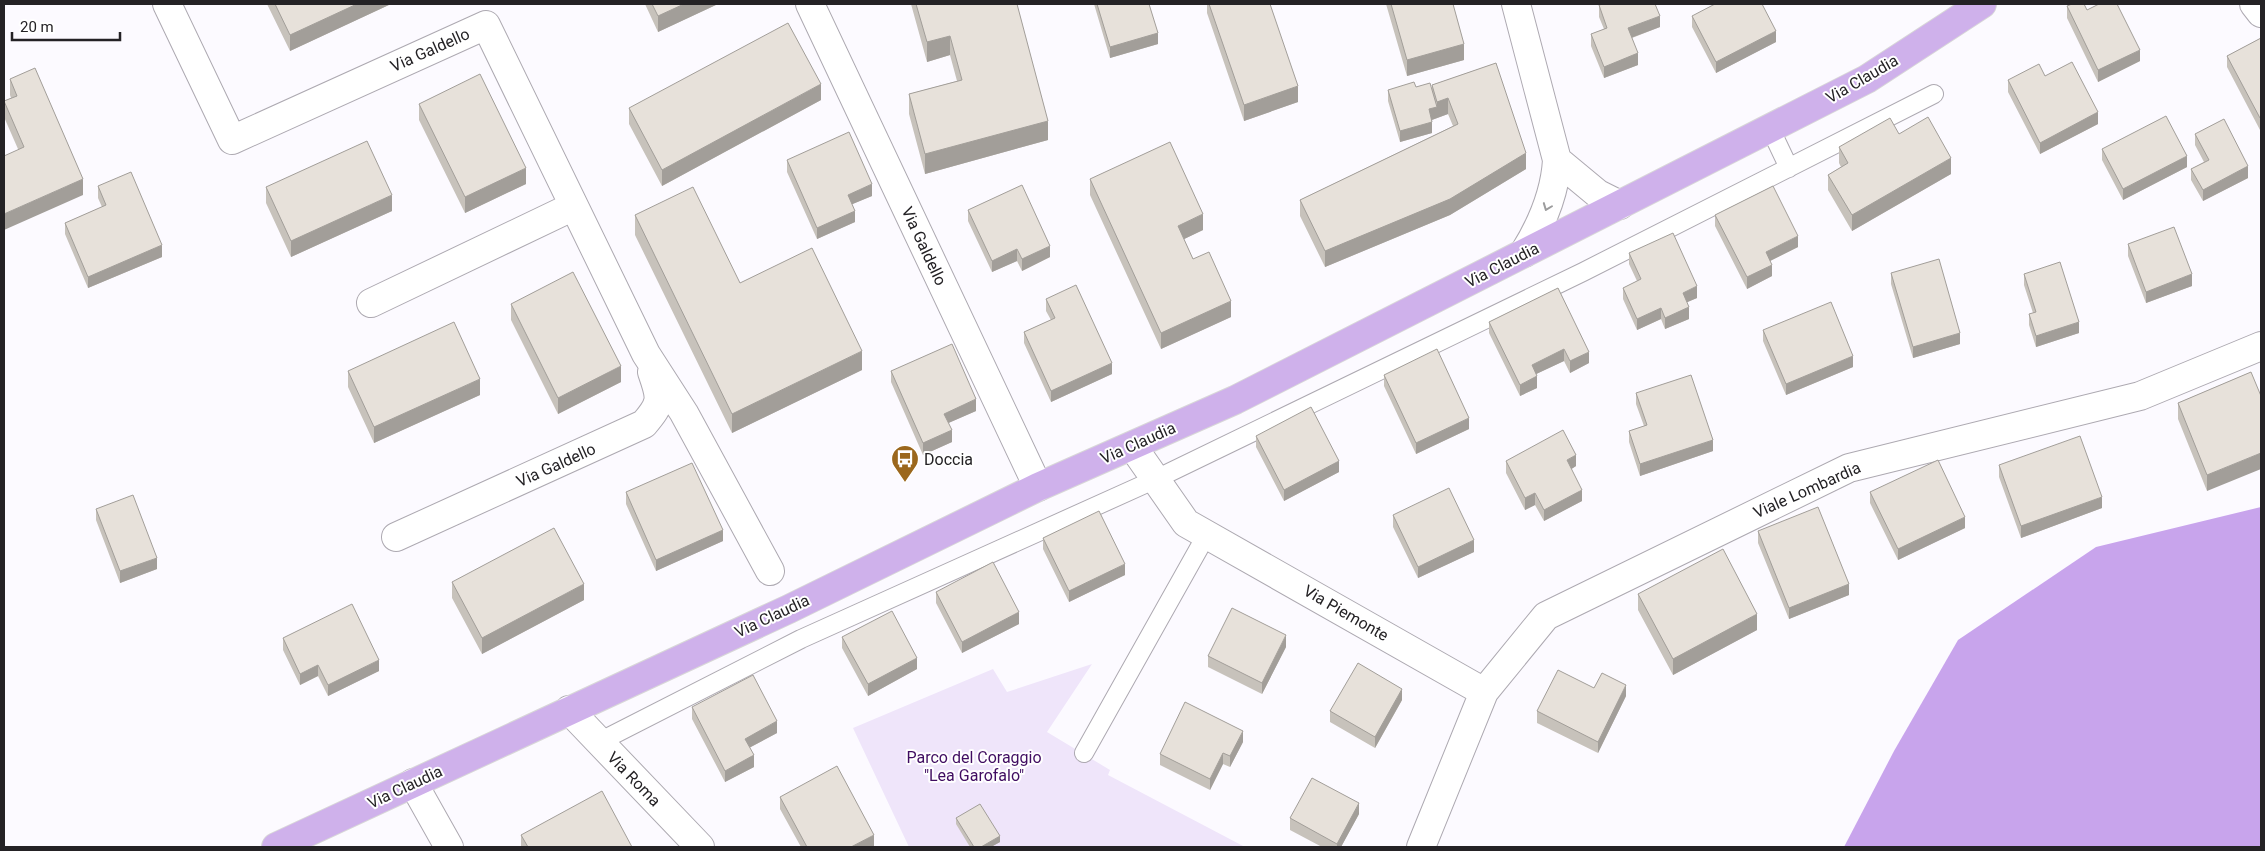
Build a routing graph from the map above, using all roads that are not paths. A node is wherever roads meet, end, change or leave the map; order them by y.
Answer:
1 (167, 4) edge
2 (810, 4) edge
3 (1516, 4) edge
4 (1982, 4) edge
5 (2254, 4) edge
6 (2261, 12) edge
7 (1934, 94) dead end
8 (1770, 128) junction
9 (1557, 160) junction
10 (1789, 168) junction
11 (1620, 205) junction
12 (574, 206) junction
13 (1524, 253) junction
14 (371, 303) dead end
15 (2261, 346) edge
16 (646, 354) junction
17 (1133, 447) junction
18 (1156, 479) junction
19 (1038, 487) junction
20 (1207, 534) junction
21 (396, 536) dead end
22 (770, 571) dead end
23 (1484, 692) junction
24 (569, 710) junction
25 (599, 742) junction
26 (1084, 753) dead end
27 (413, 783) junction
28 (276, 847) edge
29 (448, 847) edge
30 (700, 847) edge
31 (1421, 847) edge

1 - 12 street, Via Galdello
2 - 19 street, Via Galdello
3 - 9 street
4 - 8 main road, Via Claudia
5 - 6 street
7 - 10 lane
8 - 10 lane
8 - 11 main road, Via Claudia
9 - 11 street
9 -> 13 street
10 - 18 lane
11 - 13 main road, Via Claudia
12 - 14 street
12 - 16 street, Via Galdello
13 - 17 main road, Via Claudia
15 - 23 street, Viale Lombardia
16 - 21 street, Via Galdello
16 - 22 street, Via Galdello
17 - 18 street, Via Piemonte
17 - 19 main road, Via Claudia
18 - 20 street, Via Piemonte
18 - 25 lane
19 - 24 main road, Via Claudia
20 - 23 street, Via Piemonte
20 - 26 lane
23 - 31 street, Viale Lombardia
24 - 25 street, Via Roma
24 - 27 main road, Via Claudia
25 - 30 street, Via Roma
27 - 28 main road, Via Claudia
27 - 29 street

